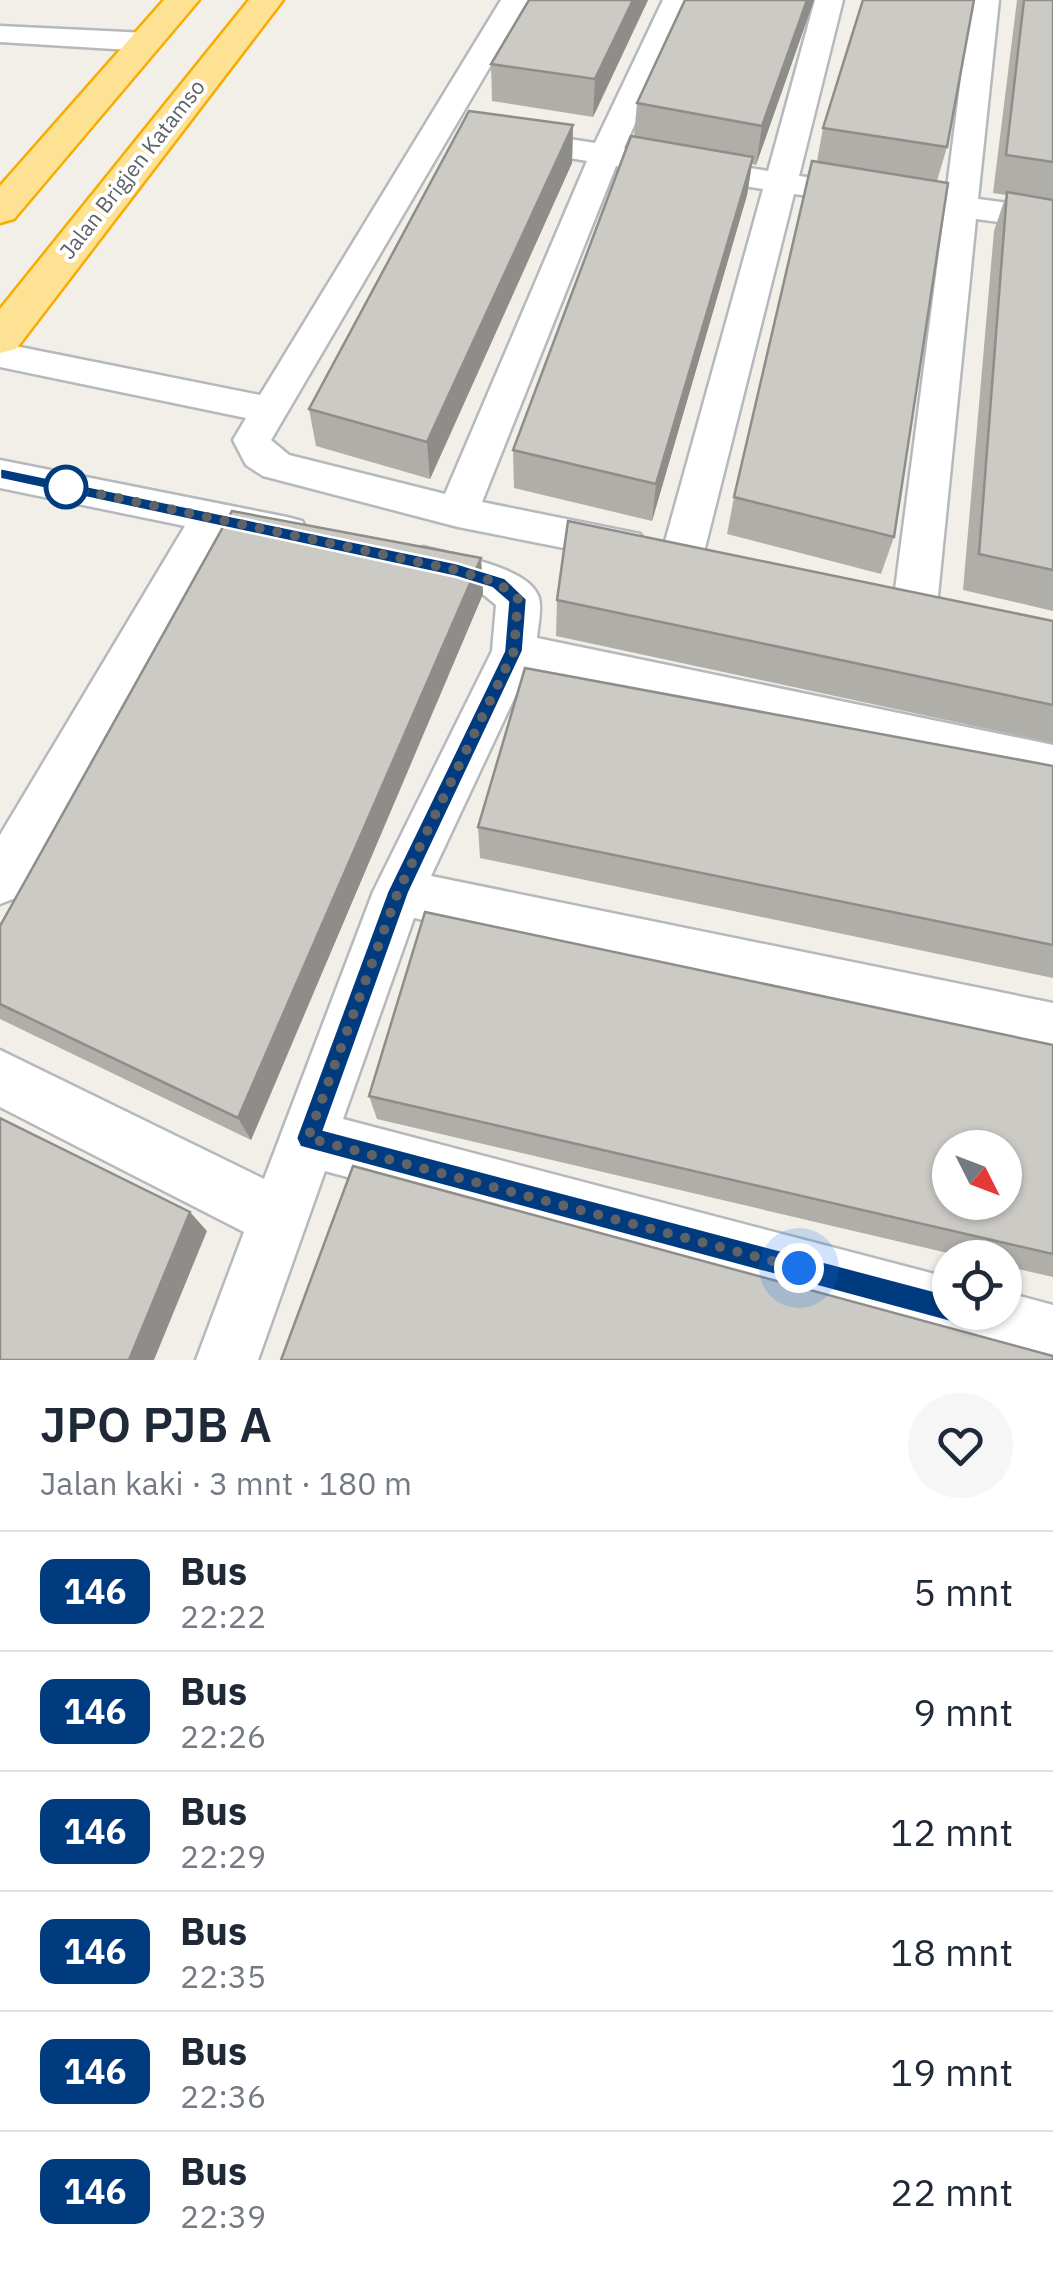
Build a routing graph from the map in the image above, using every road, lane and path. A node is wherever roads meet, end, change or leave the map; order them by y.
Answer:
1 (182, 0) edge
2 (266, 0) edge
3 (515, 0) edge
4 (677, 0) edge
5 (829, 0) edge
6 (985, 0) edge
7 (0, 34) edge
8 (147, 42) junction
9 (438, 128) junction
10 (605, 155) junction
11 (782, 183) junction
12 (962, 205) junction
13 (0, 211) edge
14 (1053, 219) edge
15 (0, 339) edge
16 (0, 355) edge
17 (270, 410) junction
18 (0, 474) edge
19 (458, 512) junction
20 (212, 516) junction
21 (914, 604) edge
22 (514, 651) junction
23 (1053, 766) edge
24 (0, 881) edge
25 (398, 892) junction
26 (1053, 1030) edge
27 (0, 1078) edge
28 (308, 1138) junction
29 (279, 1218) junction
30 (932, 1303) edge
31 (1022, 1328) edge
32 (1053, 1336) edge
33 (227, 1360) edge

1 - 8 highway
2 - 15 highway, Jalan Brigjen Katamso
3 - 9 street
4 - 10 street
5 - 11 street
6 - 12 street
7 - 8 street
8 - 13 highway
9 - 10 street
9 - 17 street
10 - 11 street
10 - 19 street
11 - 12 street
11 - 19 street
12 - 14 street
12 - 21 street
16 - 17 street
17 - 19 street
18 - 20 street
20 - 22 street
20 - 24 street
22 - 23 street
22 - 25 street
25 - 26 street
25 - 28 street
27 - 29 street
28 - 29 street
28 - 30 street
29 - 33 street
31 - 32 street

